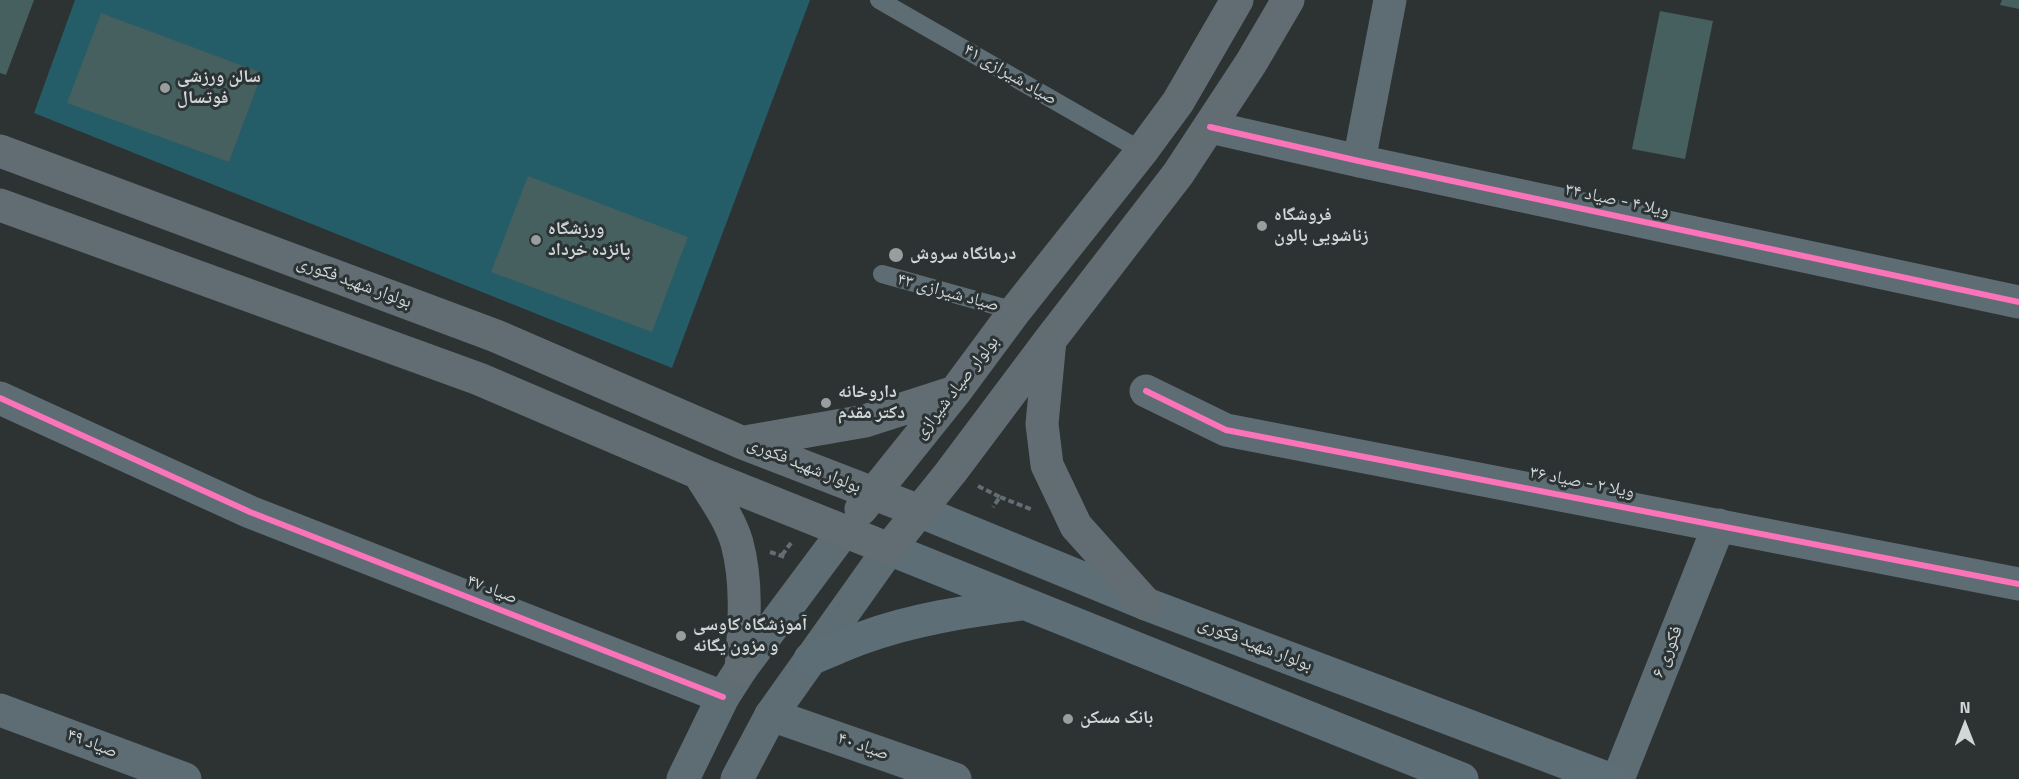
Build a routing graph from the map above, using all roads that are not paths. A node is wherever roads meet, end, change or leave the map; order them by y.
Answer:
1 (879, 0) edge
2 (1237, 0) edge
3 (1288, 0) edge
4 (1390, 0) edge
5 (1210, 127) junction
6 (0, 150) edge
7 (1142, 150) junction
8 (1359, 161) junction
9 (0, 205) edge
10 (882, 274) dead end
11 (2019, 302) edge
12 (1015, 311) junction
13 (1050, 340) junction
14 (1146, 391) dead end
15 (955, 392) junction
16 (0, 398) edge
17 (743, 442) junction
18 (699, 473) junction
19 (873, 495) junction
20 (919, 511) junction
21 (1719, 525) junction
22 (844, 531) junction
23 (889, 549) junction
24 (2019, 584) edge
25 (1024, 604) junction
26 (1146, 604) junction
27 (810, 659) junction
28 (741, 669) junction
29 (723, 697) junction
30 (0, 710) edge
31 (771, 715) junction
32 (185, 779) edge
33 (683, 779) edge
34 (738, 779) edge
35 (955, 779) edge
36 (1462, 779) edge
37 (1609, 779) edge
38 (1618, 779) edge

1 - 7 lane, صیاد شیرازی ۴۱
2 - 7 main road, بولوار صیاد شیرازی
3 - 5 main road
4 - 8 street
5 - 8 street, ویلا ۴ - صیاد ۳۴
5 - 13 main road
6 - 17 main road, بولوار شهید فکوری
7 - 12 main road, بولوار صیاد شیرازی
8 - 11 street, ویلا ۴ - صیاد ۳۴
9 - 18 main road
10 - 12 lane, صیاد شیرازی ۴۳
12 - 15 main road, بولوار صیاد شیرازی
13 - 20 main road
13 - 26 main road
14 - 21 street, ویلا ۲ - صیاد ۳۶
15 - 17 main road
15 - 19 main road, بولوار صیاد شیرازی
16 - 29 street, صیاد ۴۷
17 - 19 main road, بولوار شهید فکوری
18 - 22 main road
18 - 28 main road
19 - 20 main road, بولوار شهید فکوری
19 - 22 main road, بولوار صیاد شیرازی
20 - 23 main road
20 - 26 main road, بولوار شهید فکوری
21 - 24 street, ویلا ۲ - صیاد ۳۶
21 - 38 street, فکوری ۶
22 - 23 main road
22 - 28 street, بولوار صیاد شیرازی
23 - 25 main road
23 - 27 street
25 - 27 main road
25 - 36 main road
26 - 37 main road, بولوار شهید فکوری
27 - 31 street
28 - 29 street, بولوار صیاد شیرازی
29 - 33 street, بولوار صیاد شیرازی
30 - 32 street, صیاد ۴۹
31 - 34 street
31 - 35 street, صیاد ۴۰

